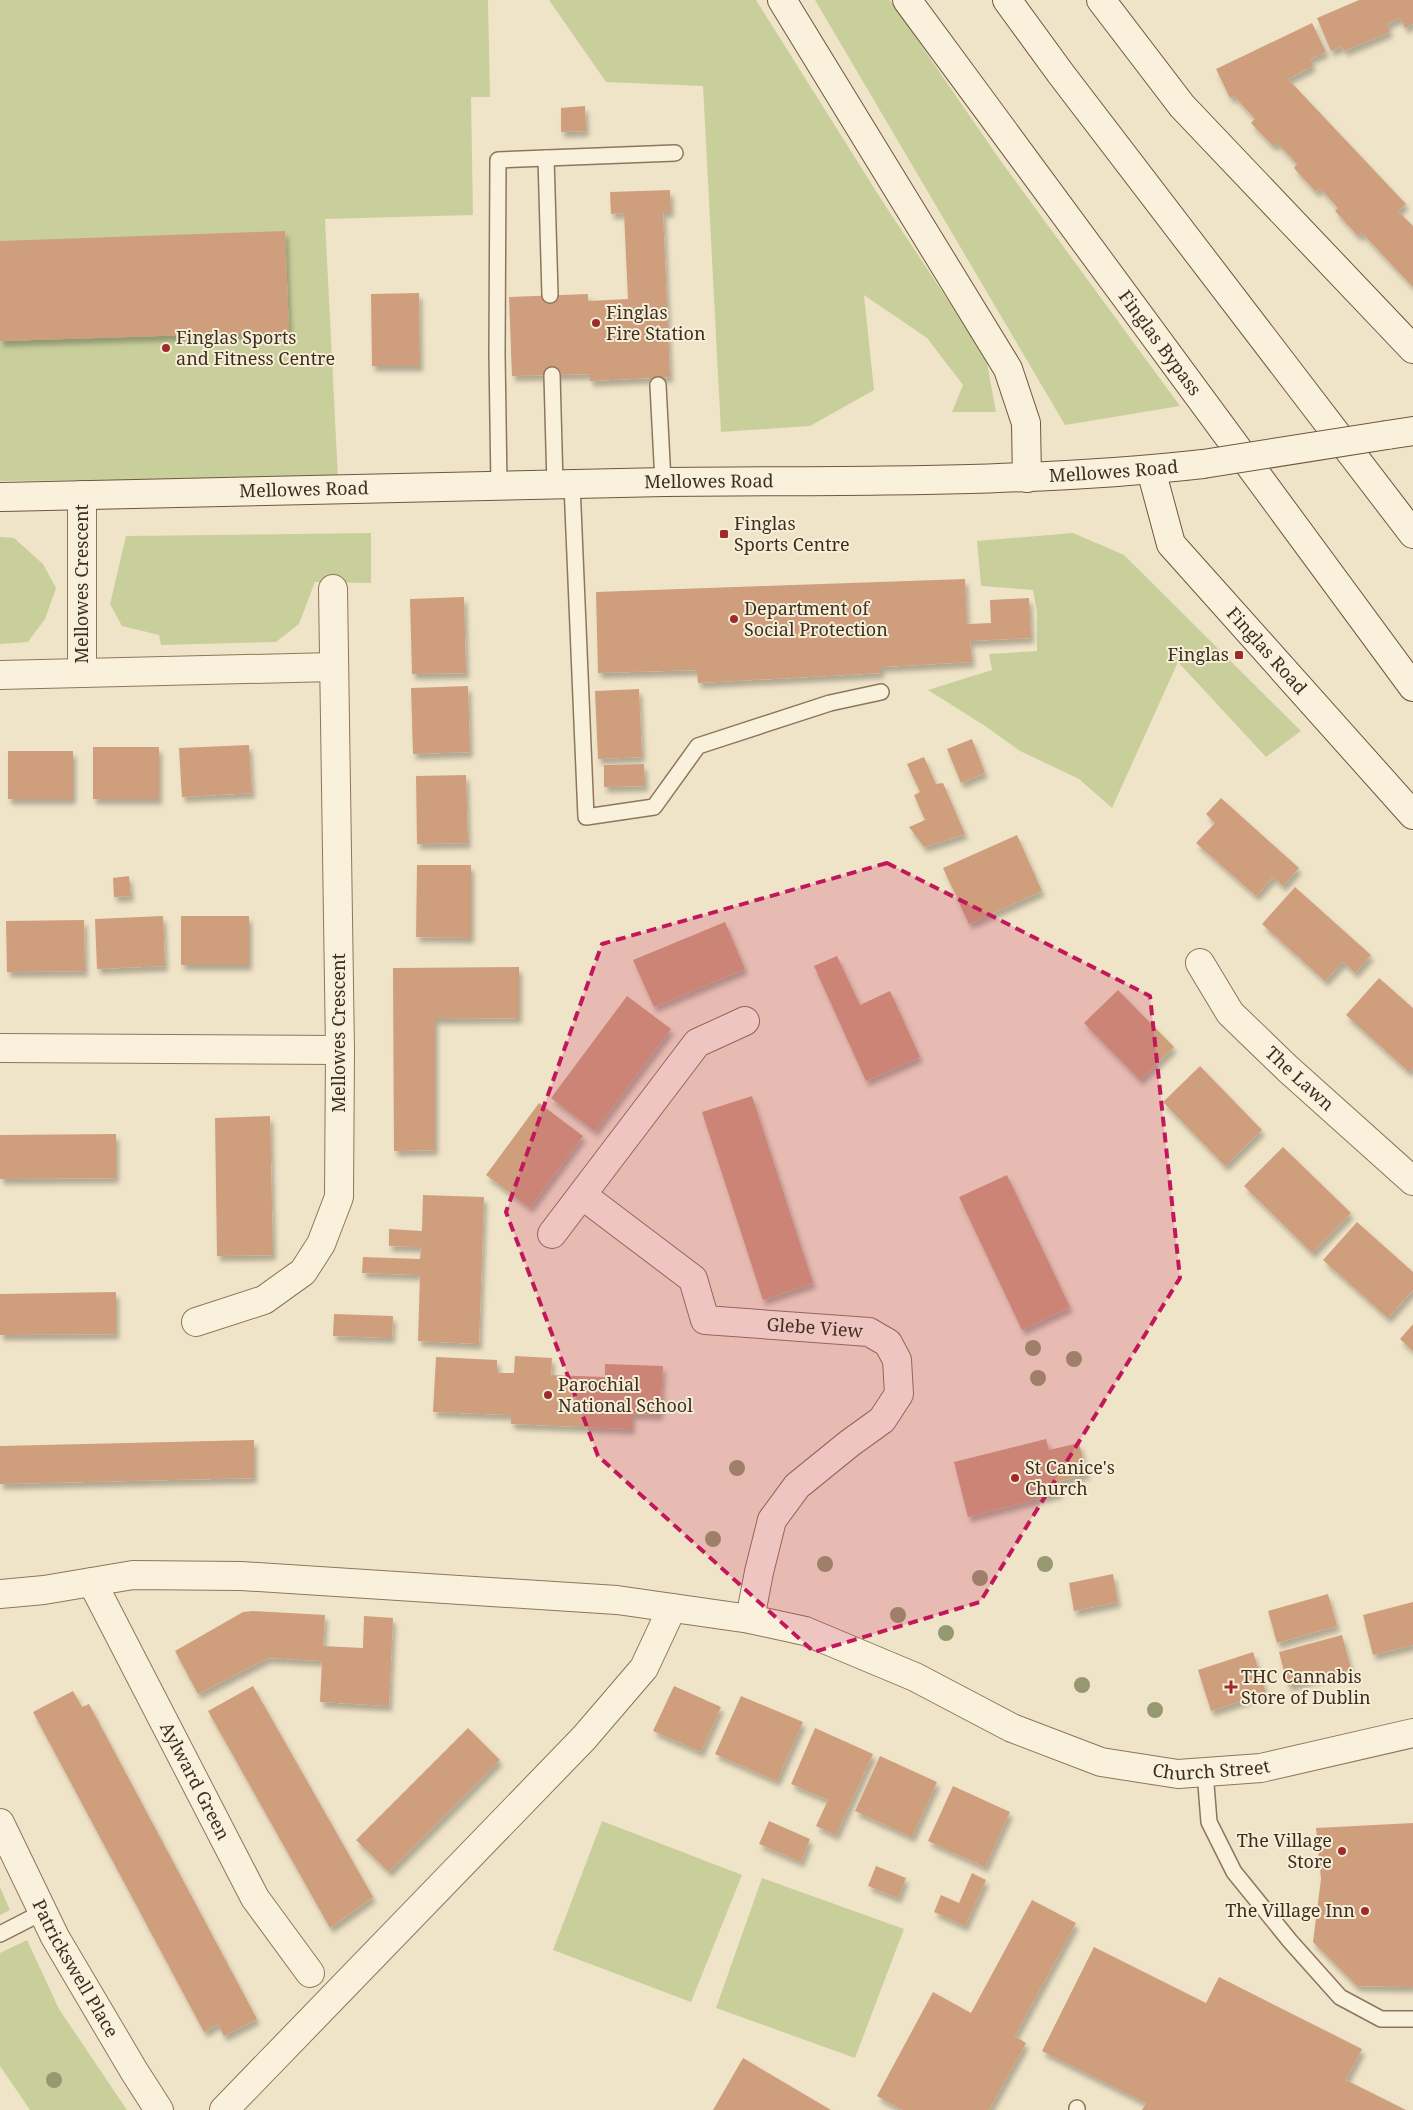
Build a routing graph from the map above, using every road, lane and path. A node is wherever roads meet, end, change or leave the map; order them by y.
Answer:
1 (782, 0) edge
2 (907, 0) edge
3 (1006, 0) edge
4 (1101, 0) edge
5 (675, 153) dead end
6 (546, 158) junction
7 (550, 295) dead end
8 (1413, 349) edge
9 (552, 375) dead end
10 (658, 385) dead end
11 (1400, 433) edge
12 (1151, 470) junction
13 (1027, 478) junction
14 (663, 482) junction
15 (563, 484) junction
16 (499, 486) junction
17 (82, 495) junction
18 (0, 497) edge
19 (1413, 534) edge
20 (333, 589) dead end
21 (333, 667) junction
22 (82, 673) junction
23 (0, 675) edge
24 (1413, 687) edge
25 (881, 692) dead end
26 (1413, 815) edge
27 (1200, 964) dead end
28 (745, 1021) dead end
29 (0, 1048) edge
30 (340, 1050) junction
31 (1413, 1181) edge
32 (582, 1195) junction
33 (552, 1234) dead end
34 (196, 1322) dead end
35 (92, 1582) junction
36 (0, 1594) edge
37 (672, 1608) junction
38 (750, 1620) junction
39 (1413, 1733) edge
40 (1205, 1772) junction
41 (0, 1822) edge
42 (43, 1912) junction
43 (0, 1934) edge
44 (310, 1973) dead end
45 (1413, 2018) edge
46 (159, 2110) edge
47 (224, 2110) edge

1 - 13 street
2 - 24 street, Finglas Bypass
3 - 19 street
4 - 8 street
5 - 6 lane
6 - 7 lane
6 - 16 lane
9 - 15 lane
10 - 14 lane
11 - 12 street, Mellowes Road, bridge
12 - 13 street, Mellowes Road
12 - 26 street, Finglas Road
13 - 14 street, Mellowes Road
14 - 15 street, Mellowes Road
15 - 16 street, Mellowes Road
15 - 25 lane
16 - 17 street, Mellowes Road
17 - 18 street, Mellowes Road
17 - 22 street, Mellowes Crescent
20 - 21 street, Mellowes Crescent
21 - 22 street, Mellowes Crescent
21 - 30 street, Mellowes Crescent
22 - 23 street, Mellowes Crescent
27 - 31 street, The Lawn
28 - 32 street
29 - 30 street
30 - 34 street, Mellowes Crescent
32 - 33 street
32 - 38 street, Glebe View
35 - 36 street, Church Street
35 - 37 street, Church Street
35 - 44 street, Aylward Green
37 - 38 street, Church Street
37 - 47 street
38 - 40 street, Church Street
39 - 40 street, Church Street
40 - 45 lane
41 - 42 street, Patrickswell Place
42 - 43 lane
42 - 46 street, Patrickswell Place

